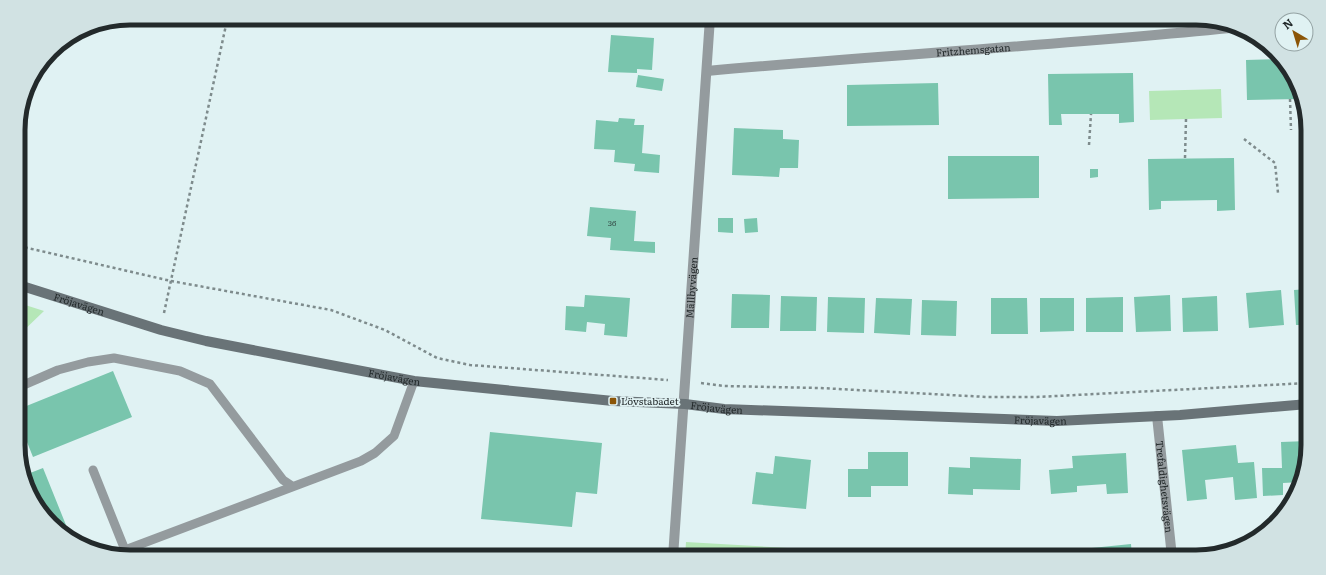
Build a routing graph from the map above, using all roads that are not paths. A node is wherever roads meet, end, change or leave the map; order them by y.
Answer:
1 (710, 25) edge
2 (1225, 29) edge
3 (707, 71) junction
4 (25, 287) edge
5 (414, 381) junction
6 (25, 384) edge
7 (685, 404) junction
8 (1301, 405) edge
9 (1156, 416) junction
10 (93, 470) dead end
11 (292, 486) junction
12 (125, 550) edge
13 (126, 550) edge
14 (674, 550) edge
15 (1171, 550) edge

1 - 3 street, Mällbyvägen
2 - 3 street, Fritzhemsgatan
3 - 7 street, Mällbyvägen
4 - 5 street, Fröjavägen
5 - 7 street, Fröjavägen
5 - 11 lane
6 - 11 lane
7 - 9 street, Fröjavägen
7 - 14 street, Mällbyvägen
8 - 9 street, Fröjavägen
9 - 15 street, Trefaldighetsvägen
10 - 12 lane
11 - 13 lane

